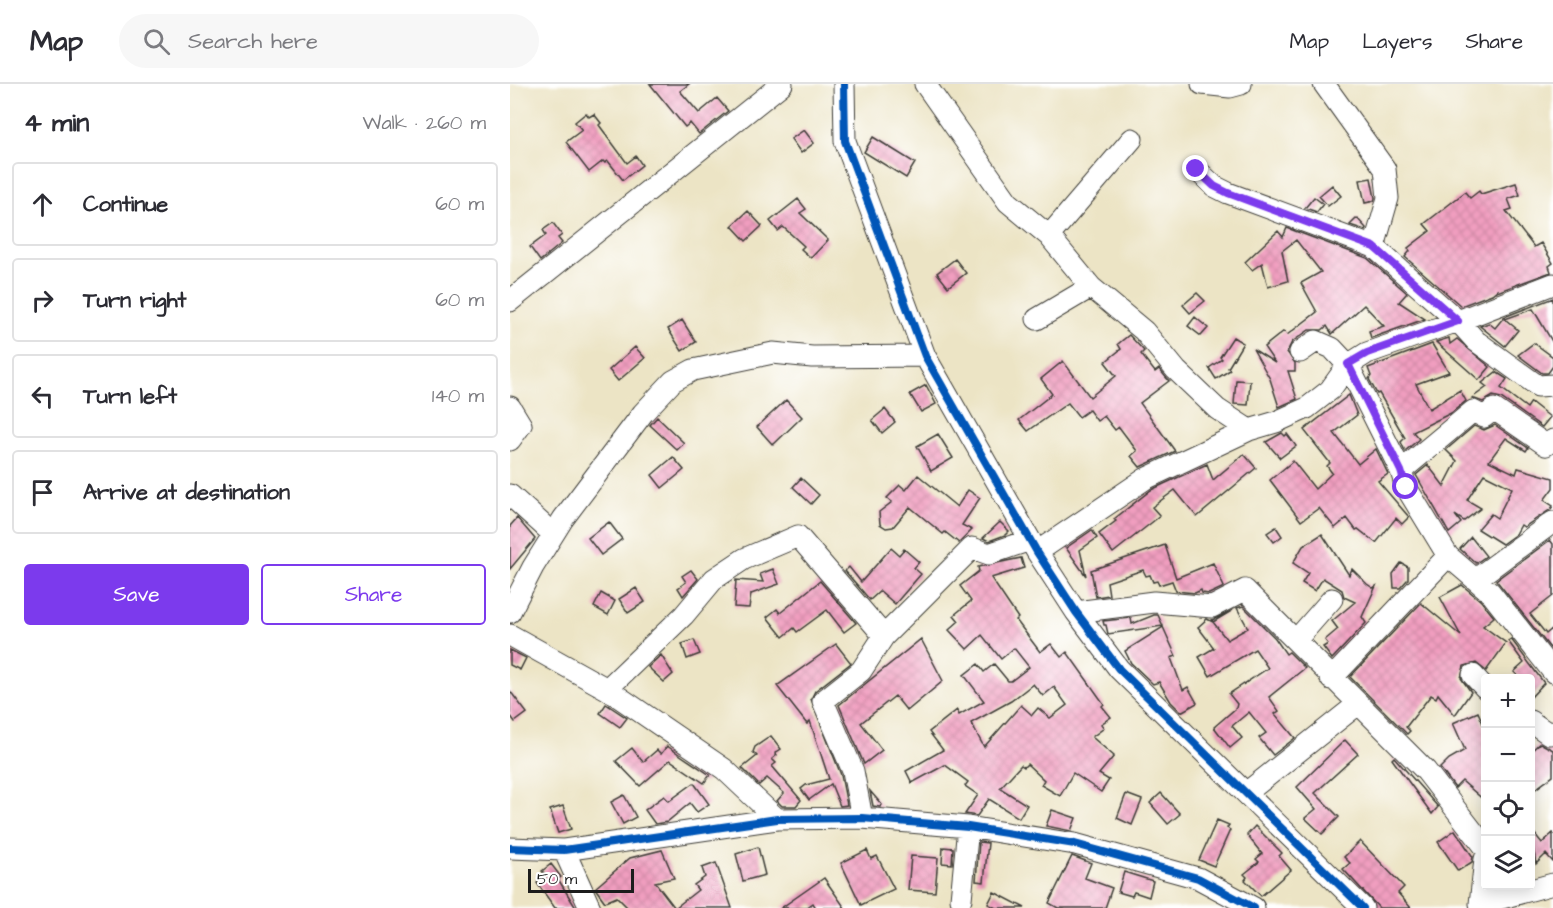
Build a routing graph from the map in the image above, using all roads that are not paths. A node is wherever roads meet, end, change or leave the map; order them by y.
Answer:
1 (782, 84) edge
2 (844, 84) edge
3 (925, 84) edge
4 (1202, 84) edge
5 (1241, 84) edge
6 (1324, 84) edge
7 (1132, 139) dead end
8 (1196, 169) dead end
9 (1049, 236) junction
10 (1374, 247) junction
11 (1553, 284) edge
12 (1091, 287) junction
13 (510, 301) edge
14 (1037, 319) dead end
15 (1458, 321) junction
16 (1300, 352) dead end
17 (925, 356) junction
18 (1348, 364) junction
19 (1553, 385) edge
20 (510, 407) edge
21 (1249, 430) junction
22 (510, 440) edge
23 (1553, 440) edge
24 (1401, 471) junction
25 (510, 495) edge
26 (1553, 522) edge
27 (553, 534) junction
28 (1033, 546) junction
29 (1448, 556) junction
30 (1476, 579) junction
31 (1332, 599) dead end
32 (510, 612) edge
33 (1076, 612) junction
34 (510, 635) edge
35 (884, 636) junction
36 (1297, 639) junction
37 (1553, 672) edge
38 (1331, 679) junction
39 (607, 689) junction
40 (1358, 704) junction
41 (1535, 724) edge
42 (1553, 732) edge
43 (1246, 794) junction
44 (862, 818) junction
45 (777, 819) junction
46 (968, 828) junction
47 (1481, 842) edge
48 (510, 848) edge
49 (564, 850) junction
50 (1553, 884) edge
51 (1482, 890) edge
52 (961, 899) dead end
53 (1481, 906) edge
54 (590, 908) edge
55 (1254, 908) edge
56 (1363, 908) edge

1 - 13 street
2 - 17 street
3 - 9 street
4 - 5 street
6 - 10 street
7 - 9 street
8 - 10 street
9 - 12 street
10 - 15 street
11 - 15 street
12 - 14 street
12 - 21 street
15 - 18 street
15 - 19 street
16 - 18 street
17 - 27 street
17 - 28 street
18 - 21 street
18 - 24 street
20 - 22 street
21 - 28 street
23 - 24 street
24 - 29 street
25 - 27 street
26 - 30 street
27 - 32 street
28 - 33 street
28 - 35 street
29 - 30 street
29 - 38 street
30 - 37 street
31 - 36 street
33 - 36 street
33 - 43 street
34 - 39 street
35 - 39 street
35 - 44 street
36 - 38 street
38 - 40 street
39 - 45 street
40 - 43 street
40 - 47 street
41 - 42 street
43 - 56 street
44 - 45 street
44 - 46 street
45 - 49 street
46 - 52 street
46 - 55 street
48 - 49 street
49 - 54 street
50 - 53 street
51 - 53 street

